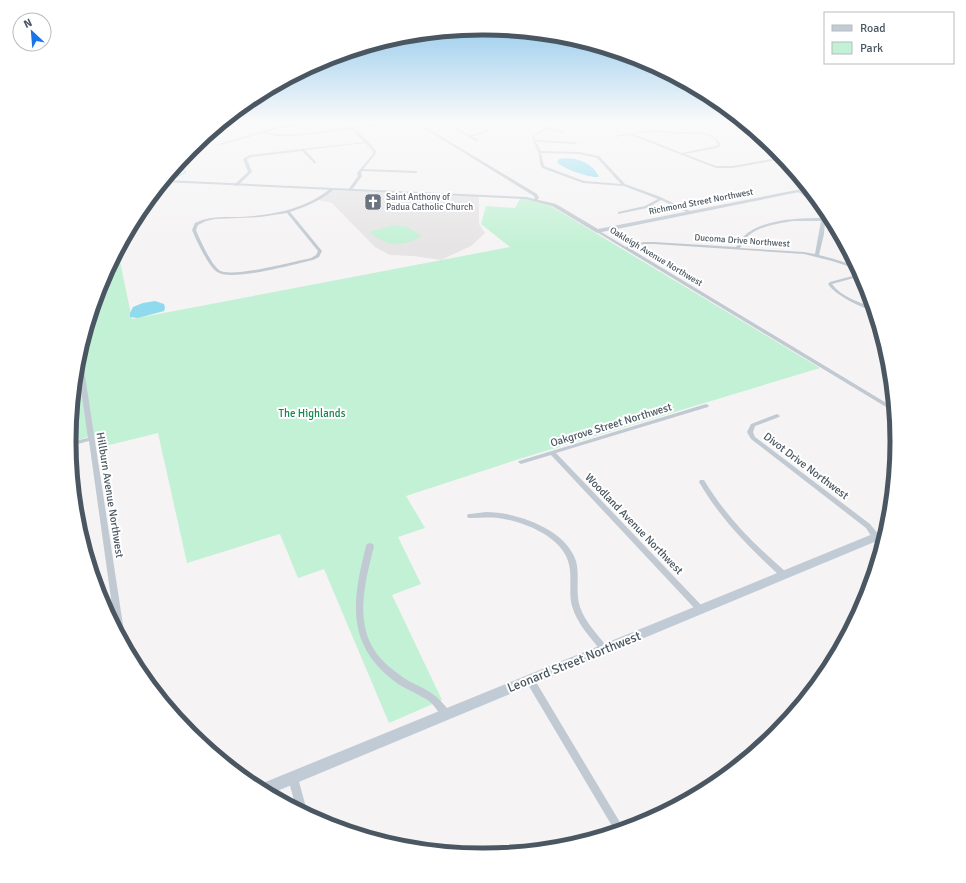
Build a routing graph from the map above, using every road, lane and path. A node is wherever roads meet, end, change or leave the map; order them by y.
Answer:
1 (246, 163) edge
2 (367, 163) edge
3 (483, 163) edge
4 (542, 163) edge
5 (604, 163) edge
6 (705, 163) edge
7 (754, 163) edge
8 (361, 170) junction
9 (416, 172) dead end
10 (171, 181) edge
11 (236, 185) junction
12 (624, 185) junction
13 (332, 190) junction
14 (350, 190) junction
15 (802, 190) edge
16 (799, 191) junction
17 (805, 194) edge
18 (661, 198) junction
19 (535, 200) junction
20 (287, 211) junction
21 (619, 213) dead end
22 (687, 213) junction
23 (823, 219) edge
24 (824, 221) edge
25 (597, 231) junction
26 (625, 248) junction
27 (738, 248) junction
28 (817, 255) junction
29 (850, 266) edge
30 (855, 277) edge
31 (866, 307) edge
32 (82, 376) edge
33 (706, 406) dead end
34 (888, 406) edge
35 (777, 416) dead end
36 (91, 439) junction
37 (76, 443) edge
38 (552, 453) junction
39 (522, 462) dead end
40 (702, 482) dead end
41 (470, 516) dead end
42 (879, 536) edge
43 (878, 539) edge
44 (370, 546) dead end
45 (784, 575) junction
46 (701, 610) junction
47 (119, 622) edge
48 (605, 650) junction
49 (530, 680) junction
50 (447, 715) junction
51 (293, 778) junction
52 (270, 787) edge
53 (300, 805) edge
54 (617, 825) edge

1 - 11 street
2 - 8 street
3 - 19 street
4 - 12 street
5 - 12 street
6 - 7 street
8 - 9 street
8 - 14 street
10 - 11 street
11 - 13 street
12 - 18 street
13 - 14 street
13 - 20 street
14 - 19 street
15 - 16 street, Richmond Street Northwest
16 - 17 street
16 - 22 street, Richmond Street Northwest
18 - 21 street
18 - 22 street
19 - 25 street, Oakleigh Avenue Northwest
20 - 20 street
22 - 25 street, Richmond Street Northwest
23 - 27 street
24 - 28 street
25 - 26 street, Oakleigh Avenue Northwest
26 - 27 street, Ducoma Drive Northwest
26 - 34 street, Oakleigh Avenue Northwest
27 - 28 street, Ducoma Drive Northwest
28 - 29 street, Ducoma Drive Northwest
30 - 31 street
32 - 36 street, Hillburn Avenue Northwest
33 - 38 street, Oakgrove Street Northwest
35 - 42 street, Divot Drive Northwest
36 - 37 street
36 - 47 street, Hillburn Avenue Northwest
38 - 39 street, Oakgrove Street Northwest
38 - 46 street, Woodland Avenue Northwest
40 - 45 street
41 - 48 street
43 - 45 main road, Leonard Street Northwest
44 - 50 street
45 - 46 main road, Leonard Street Northwest
46 - 48 main road, Leonard Street Northwest
48 - 49 main road, Leonard Street Northwest
49 - 50 main road, Leonard Street Northwest
49 - 54 street
50 - 51 main road, Leonard Street Northwest
51 - 52 main road, Leonard Street Northwest
51 - 53 street

